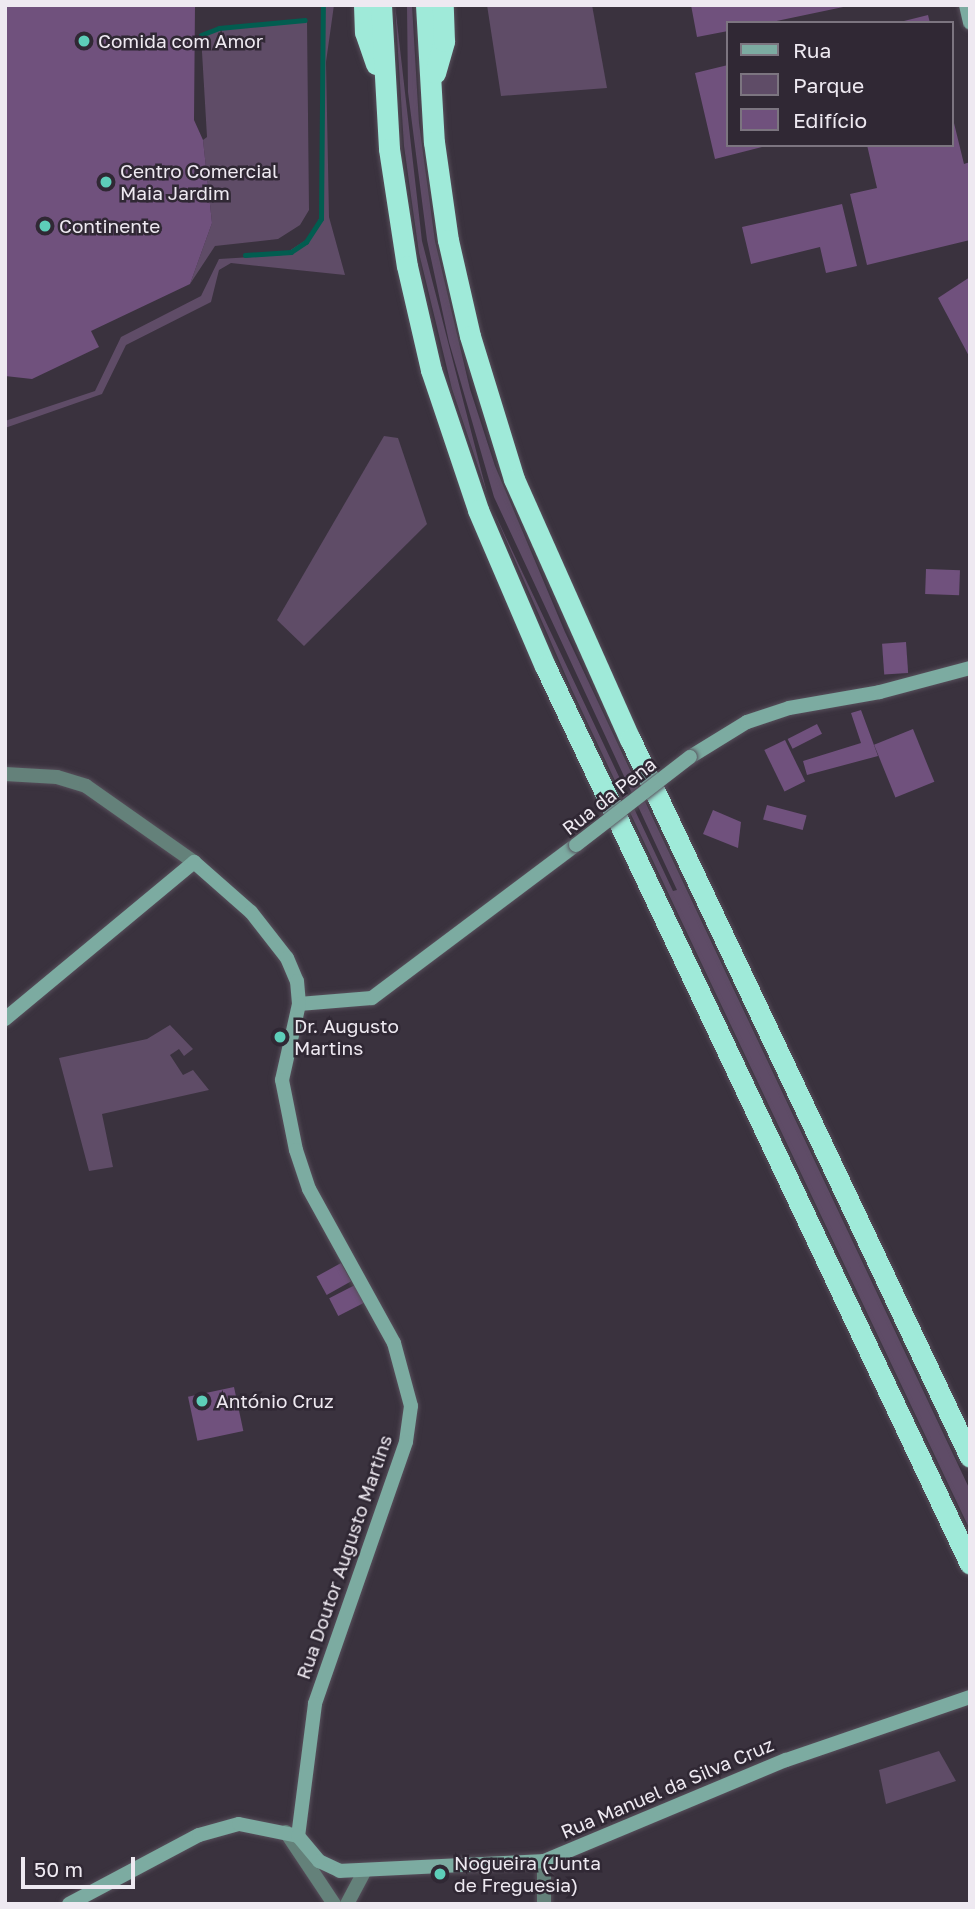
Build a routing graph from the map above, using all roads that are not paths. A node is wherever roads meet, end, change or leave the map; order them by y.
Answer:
1 (365, 5) edge
2 (381, 5) edge
3 (426, 5) edge
4 (443, 5) edge
5 (966, 5) edge
6 (970, 23) edge
7 (383, 87) junction
8 (430, 92) junction
9 (970, 668) edge
10 (5, 774) edge
11 (194, 862) junction
12 (299, 1004) junction
13 (5, 1019) edge
14 (970, 1457) edge
15 (970, 1564) edge
16 (970, 1697) edge
17 (292, 1834) junction
18 (544, 1861) junction
19 (364, 1872) junction
20 (69, 1904) edge
21 (334, 1904) edge
22 (347, 1904) edge
23 (544, 1904) edge

1 - 7 highway
2 - 7 highway
3 - 8 highway
4 - 8 highway
5 - 6 street
7 - 15 highway
8 - 14 highway
9 - 12 street, Rua da Pena, bridge
10 - 11 street, Rua Doutor Augusto Martins
11 - 12 street, Rua Doutor Augusto Martins
11 - 13 street
12 - 17 street, Rua Doutor Augusto Martins
16 - 18 street, Rua Manuel da Silva Cruz
17 - 19 street, Rua Manuel da Silva Cruz
17 - 20 street
17 - 21 street
18 - 19 street, Rua Manuel da Silva Cruz
18 - 23 street
19 - 22 street

